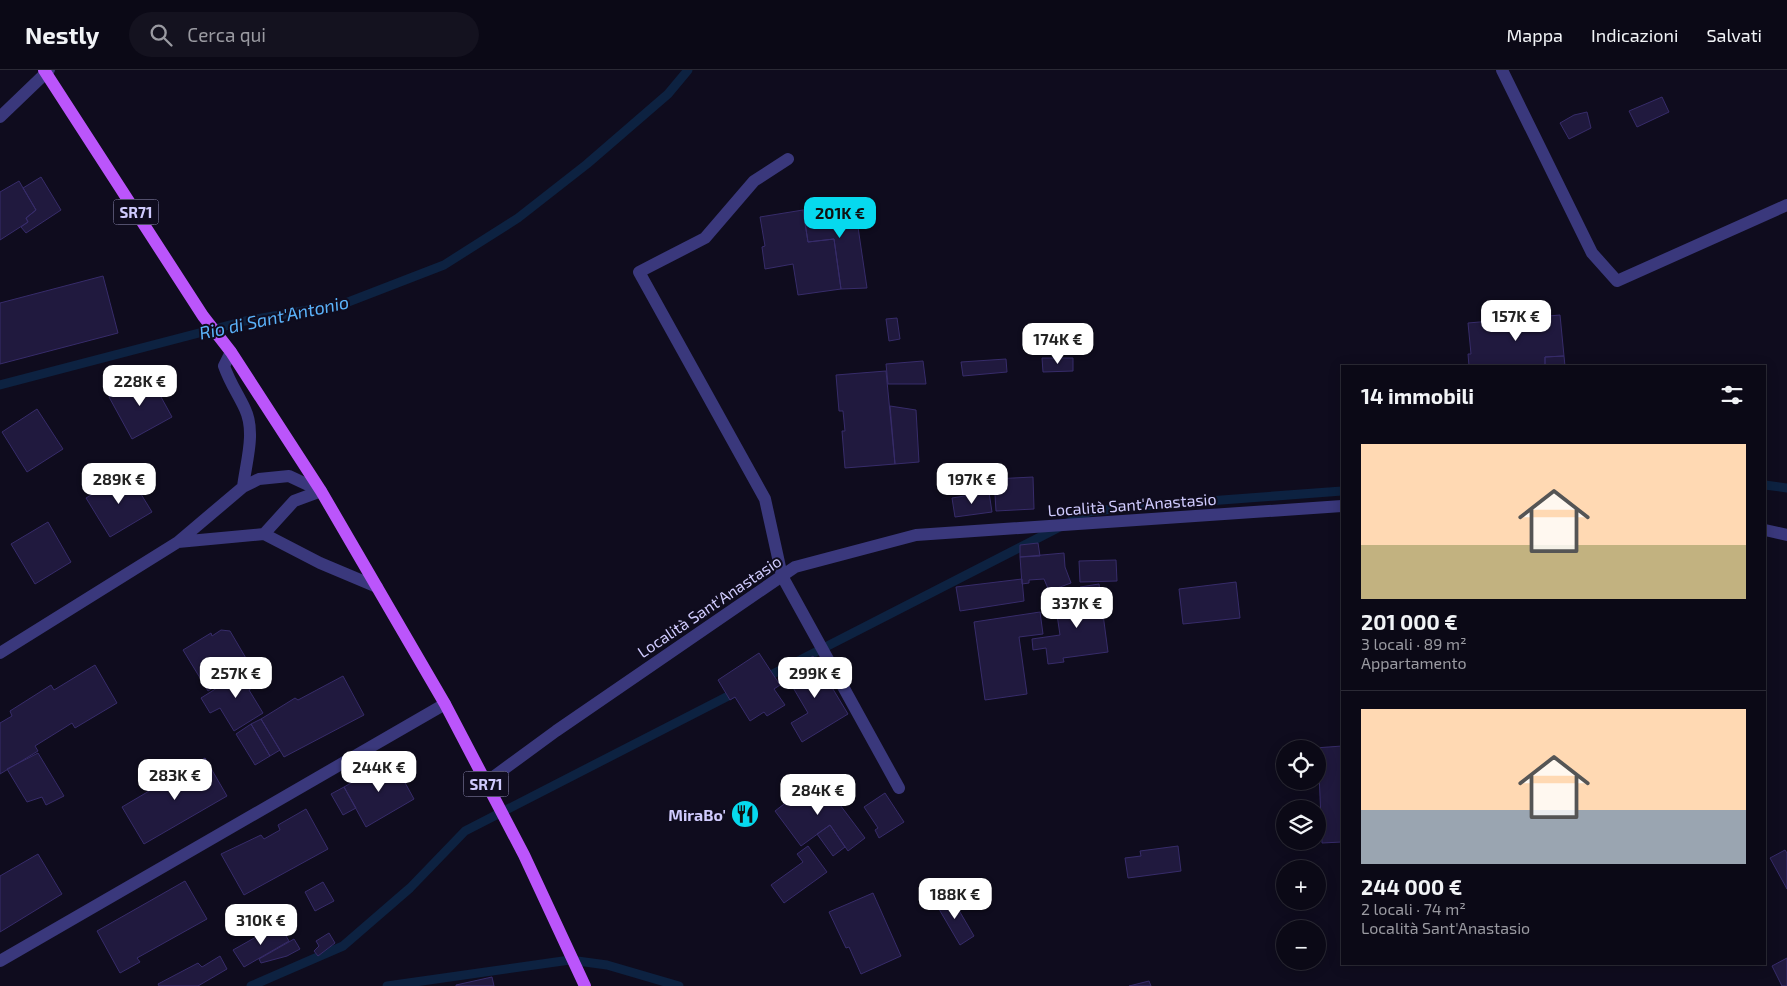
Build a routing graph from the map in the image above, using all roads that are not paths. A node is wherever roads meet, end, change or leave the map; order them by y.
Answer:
1 (1502, 70) edge
2 (46, 71) edge
3 (0, 117) edge
4 (788, 160) dead end
5 (1787, 205) edge
6 (231, 352) junction
7 (243, 487) junction
8 (321, 491) junction
9 (1341, 506) edge
10 (1766, 530) edge
11 (264, 534) junction
12 (1787, 536) edge
13 (178, 542) junction
14 (782, 576) junction
15 (377, 588) junction
16 (0, 653) edge
17 (445, 704) junction
18 (485, 783) junction
19 (899, 788) dead end
20 (0, 961) edge
21 (585, 986) edge

1 - 5 street
2 - 3 street
2 - 6 main road, SR71
4 - 14 street
6 - 7 street
6 - 8 main road, SR71
7 - 8 street
7 - 13 street
8 - 11 street
8 - 15 main road, SR71
9 - 14 street, Località Sant'Anastasio
10 - 12 street
11 - 13 street
11 - 15 street
13 - 16 street
14 - 18 street, Località Sant'Anastasio
14 - 19 street
15 - 17 main road, SR71
17 - 18 main road, SR71
17 - 20 street
18 - 21 main road, SR71

